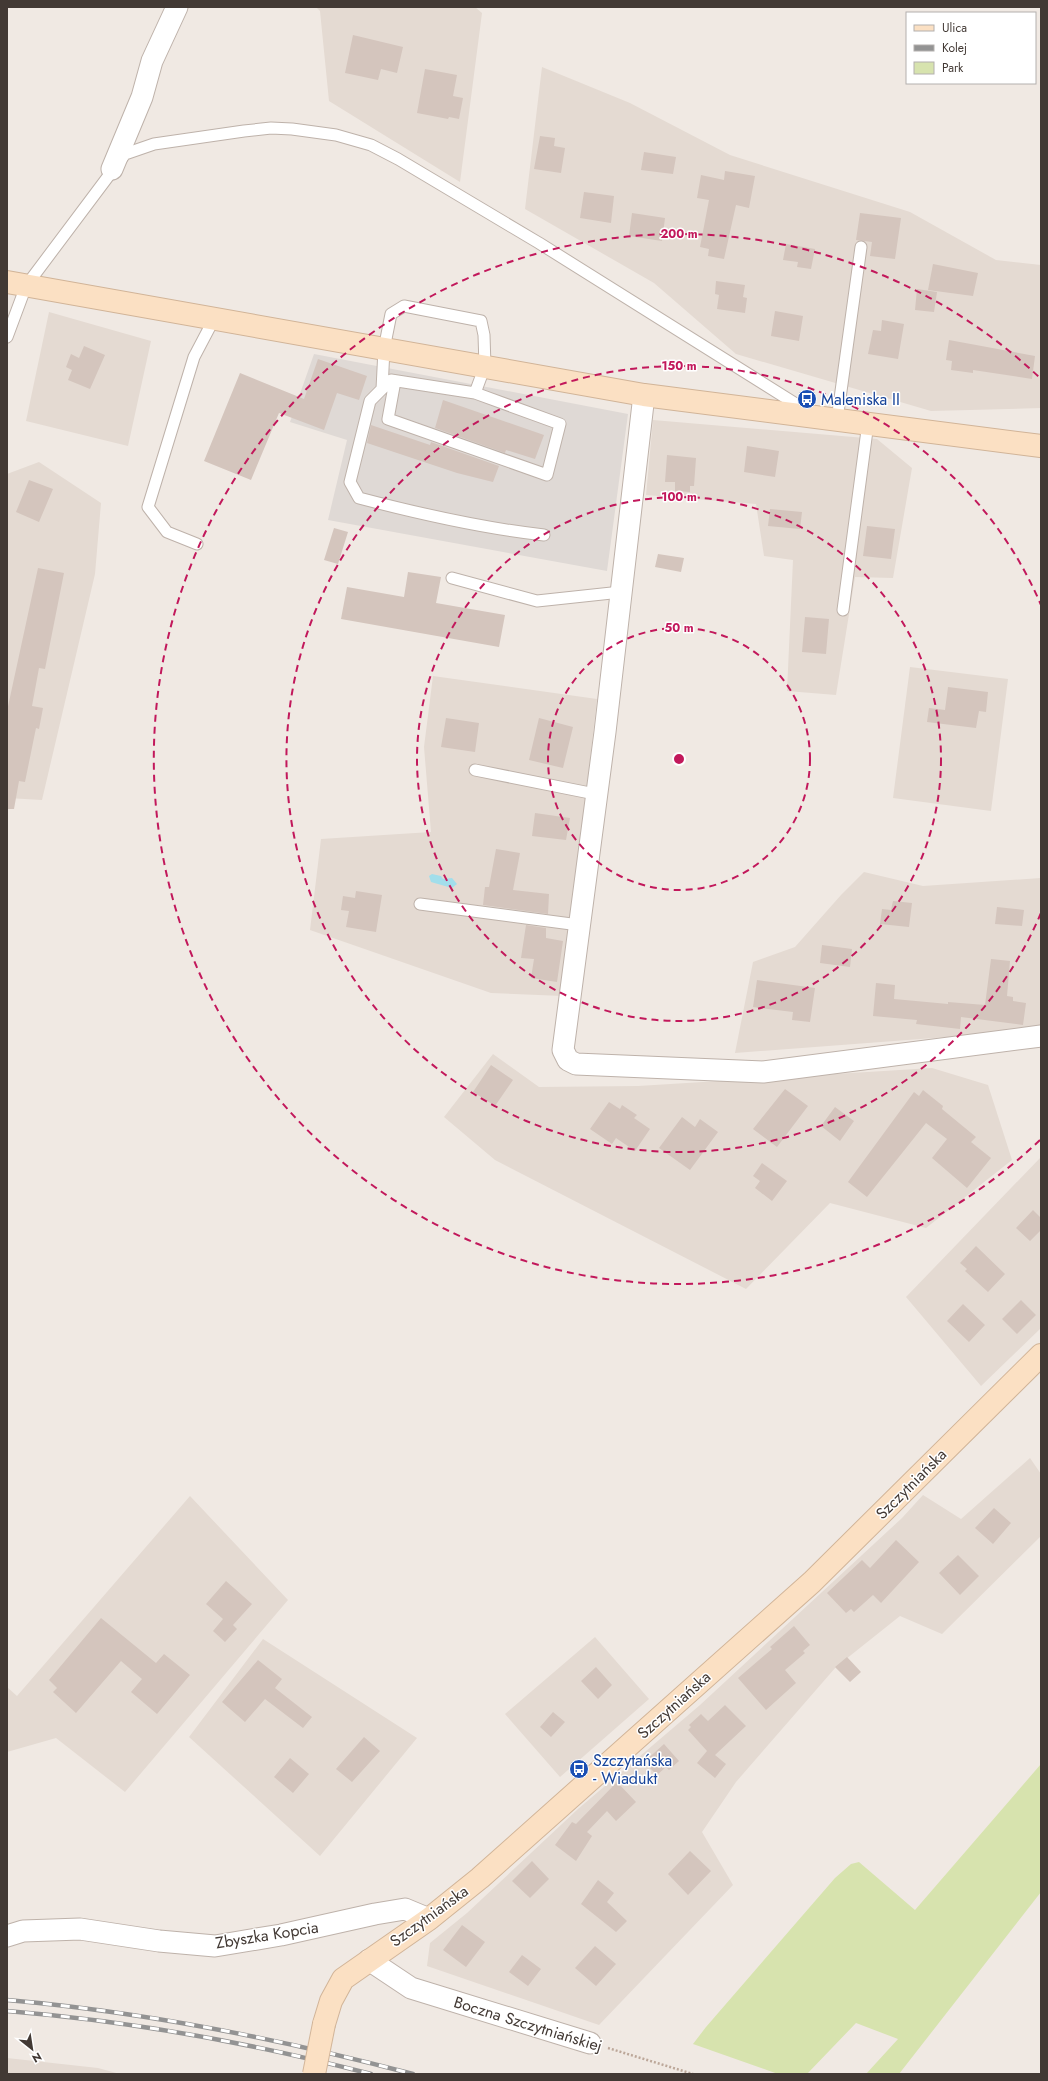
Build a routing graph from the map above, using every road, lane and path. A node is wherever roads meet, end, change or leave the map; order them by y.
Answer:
1 (177, 7) edge
2 (112, 169) junction
3 (861, 247) dead end
4 (17, 284) edge
5 (214, 319) junction
6 (7, 338) edge
7 (384, 349) junction
8 (485, 366) junction
9 (395, 381) junction
10 (382, 389) junction
11 (474, 393) junction
12 (644, 394) junction
13 (827, 418) junction
14 (868, 423) junction
15 (1041, 446) edge
16 (544, 535) dead end
17 (197, 544) dead end
18 (452, 578) dead end
19 (621, 592) junction
20 (843, 610) dead end
21 (475, 770) dead end
22 (596, 794) junction
23 (420, 904) dead end
24 (579, 925) junction
25 (1041, 1036) edge
26 (1041, 1355) edge
27 (429, 1919) junction
28 (7, 1936) edge
29 (368, 1960) junction
30 (590, 2043) joint
31 (314, 2074) edge
32 (693, 2074) edge

1 - 2 street
2 - 4 lane
2 - 13 lane
3 - 13 lane
4 - 5 street
4 - 6 lane
5 - 7 street
5 - 17 lane
7 - 8 street
7 - 8 lane
7 - 10 lane
8 - 11 lane
8 - 12 street
9 - 10 lane
9 - 11 lane
9 - 11 lane
10 - 16 lane
12 - 13 street
12 - 19 street
13 - 14 street
14 - 15 street
14 - 20 lane
18 - 19 lane
19 - 22 street
21 - 22 lane
22 - 24 street
23 - 24 lane
24 - 25 street
26 - 27 street, Szczytniańska
27 - 28 street, Zbyszka Kopcia
27 - 29 street, Szczytniańska
29 - 30 street, Boczna Szczytniańskiej
29 - 31 street, Szczytniańska, bridge
30 - 32 path, Boczna Szczytniańskiej

